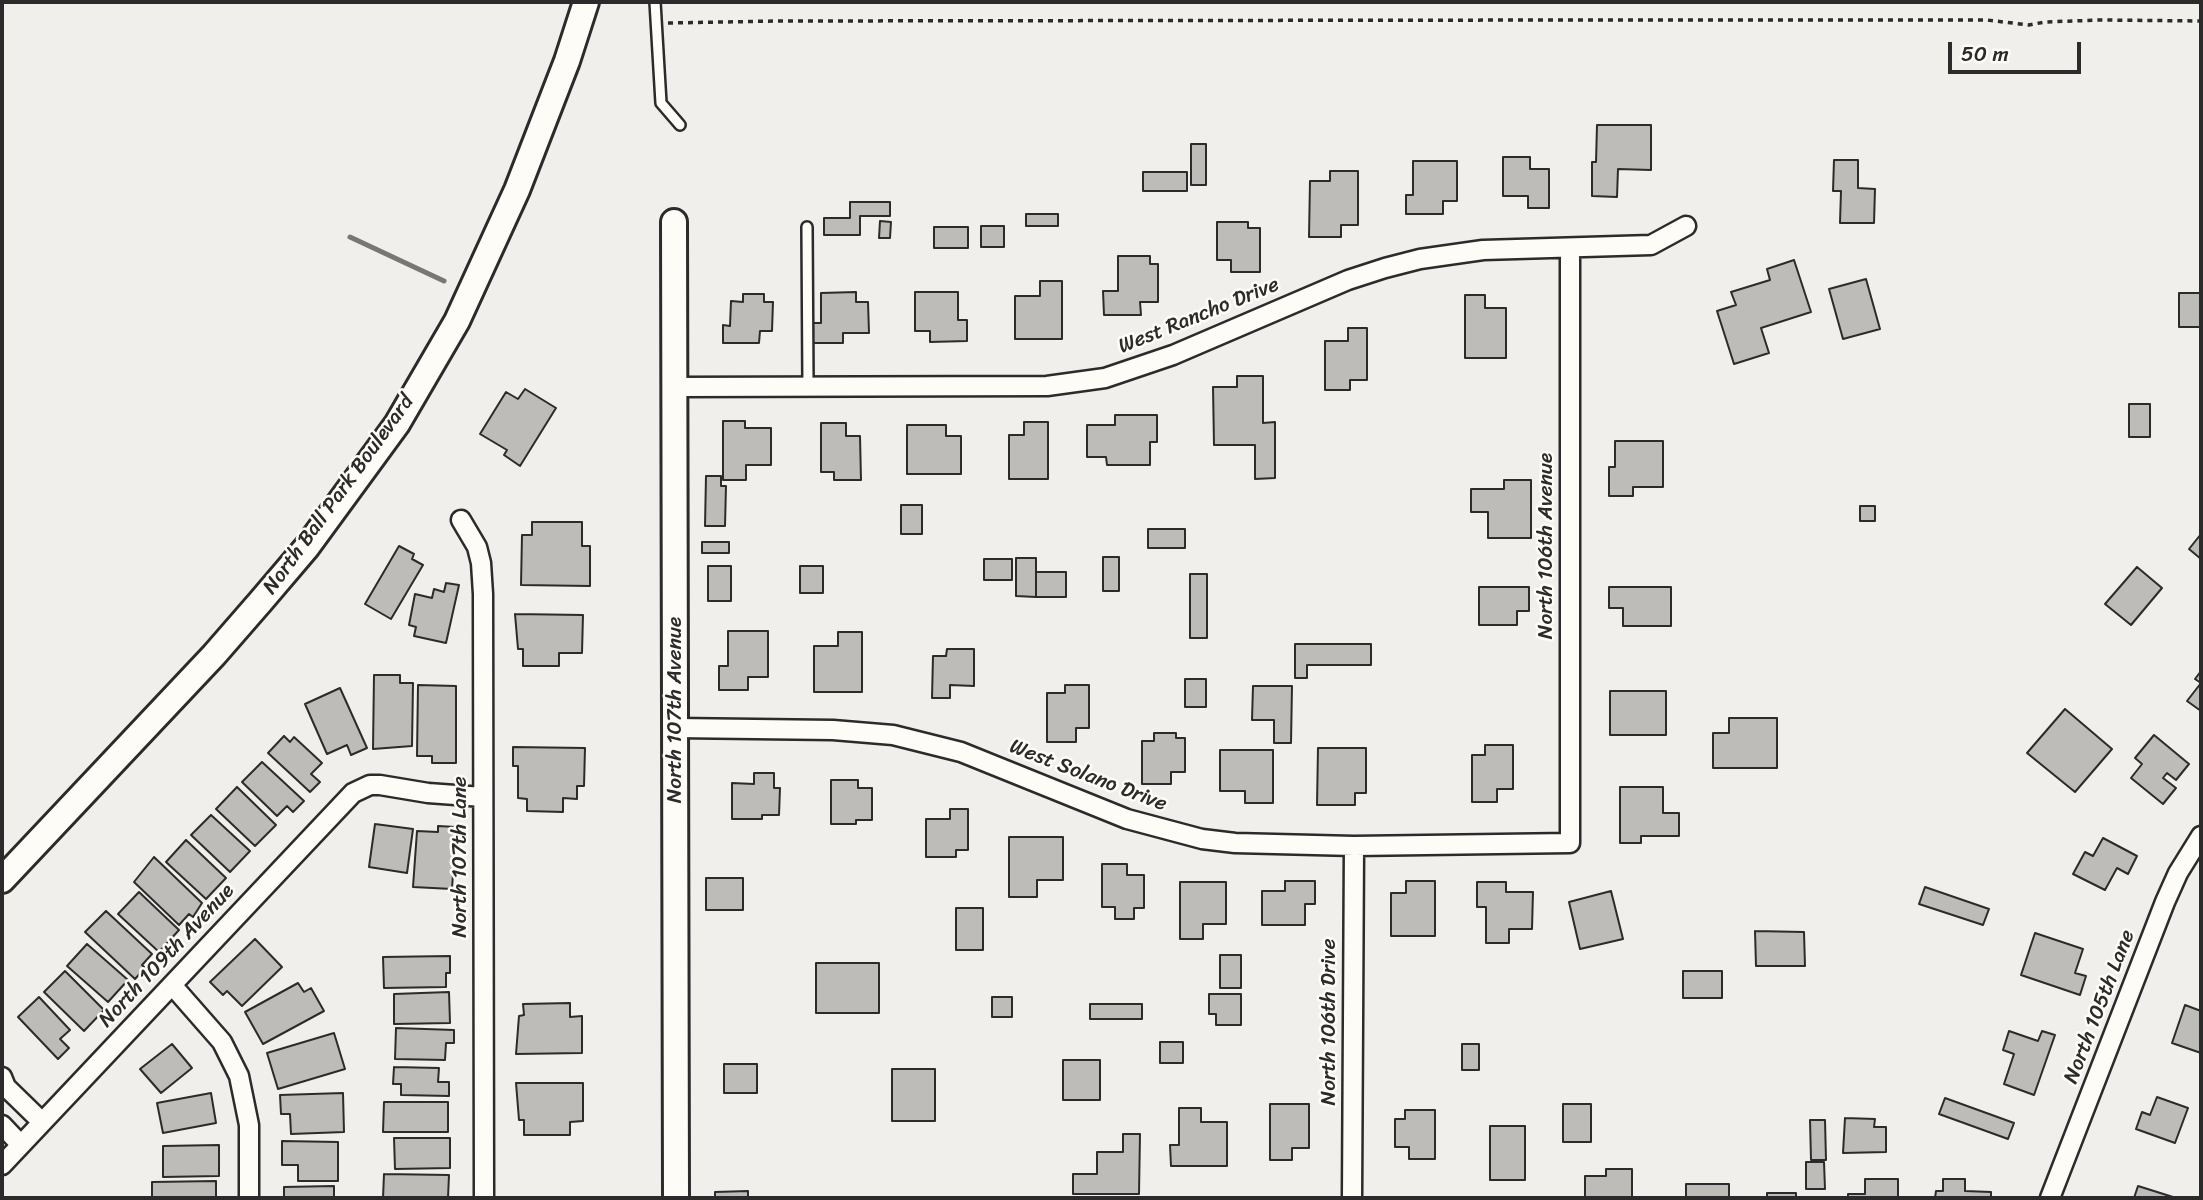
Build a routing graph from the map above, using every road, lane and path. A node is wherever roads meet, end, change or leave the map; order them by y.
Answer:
1 (586, 2) edge
2 (655, 2) edge
3 (655, 18) junction
4 (2201, 20) edge
5 (680, 125) dead end
6 (674, 222) dead end
7 (1686, 226) dead end
8 (807, 227) dead end
9 (1570, 250) junction
10 (808, 386) junction
11 (676, 387) junction
12 (461, 520) dead end
13 (676, 728) junction
14 (483, 797) junction
15 (2201, 836) edge
16 (1570, 843) joint
17 (1353, 846) junction
18 (2, 880) edge
19 (172, 985) junction
20 (2, 1080) edge
21 (42, 1122) junction
22 (2, 1125) edge
23 (20, 1145) junction
24 (2, 1165) edge
25 (250, 1198) edge
26 (484, 1198) edge
27 (676, 1198) edge
28 (1352, 1198) edge
29 (2050, 1198) edge

1 - 18 main road, North Ball Park Boulevard
2 - 3 lane
3 - 4 path
3 - 5 lane
6 - 11 main road, North 107th Avenue
7 - 9 street, West Rancho Drive
8 - 10 lane
9 - 10 street, West Rancho Drive
9 - 16 street, North 106th Avenue
10 - 11 street, West Rancho Drive
11 - 13 main road, North 107th Avenue
12 - 14 street, North 107th Lane
13 - 17 street, West Solano Drive
13 - 27 main road, North 107th Avenue
14 - 19 street, North 109th Avenue
14 - 26 street, North 107th Lane
15 - 29 street, North 105th Lane
16 - 17 street, West Solano Drive
17 - 28 street, North 106th Drive
19 - 21 street, North 109th Avenue
19 - 25 street
20 - 21 street
21 - 23 street, North 109th Avenue
22 - 23 street
23 - 24 street, North 109th Avenue

